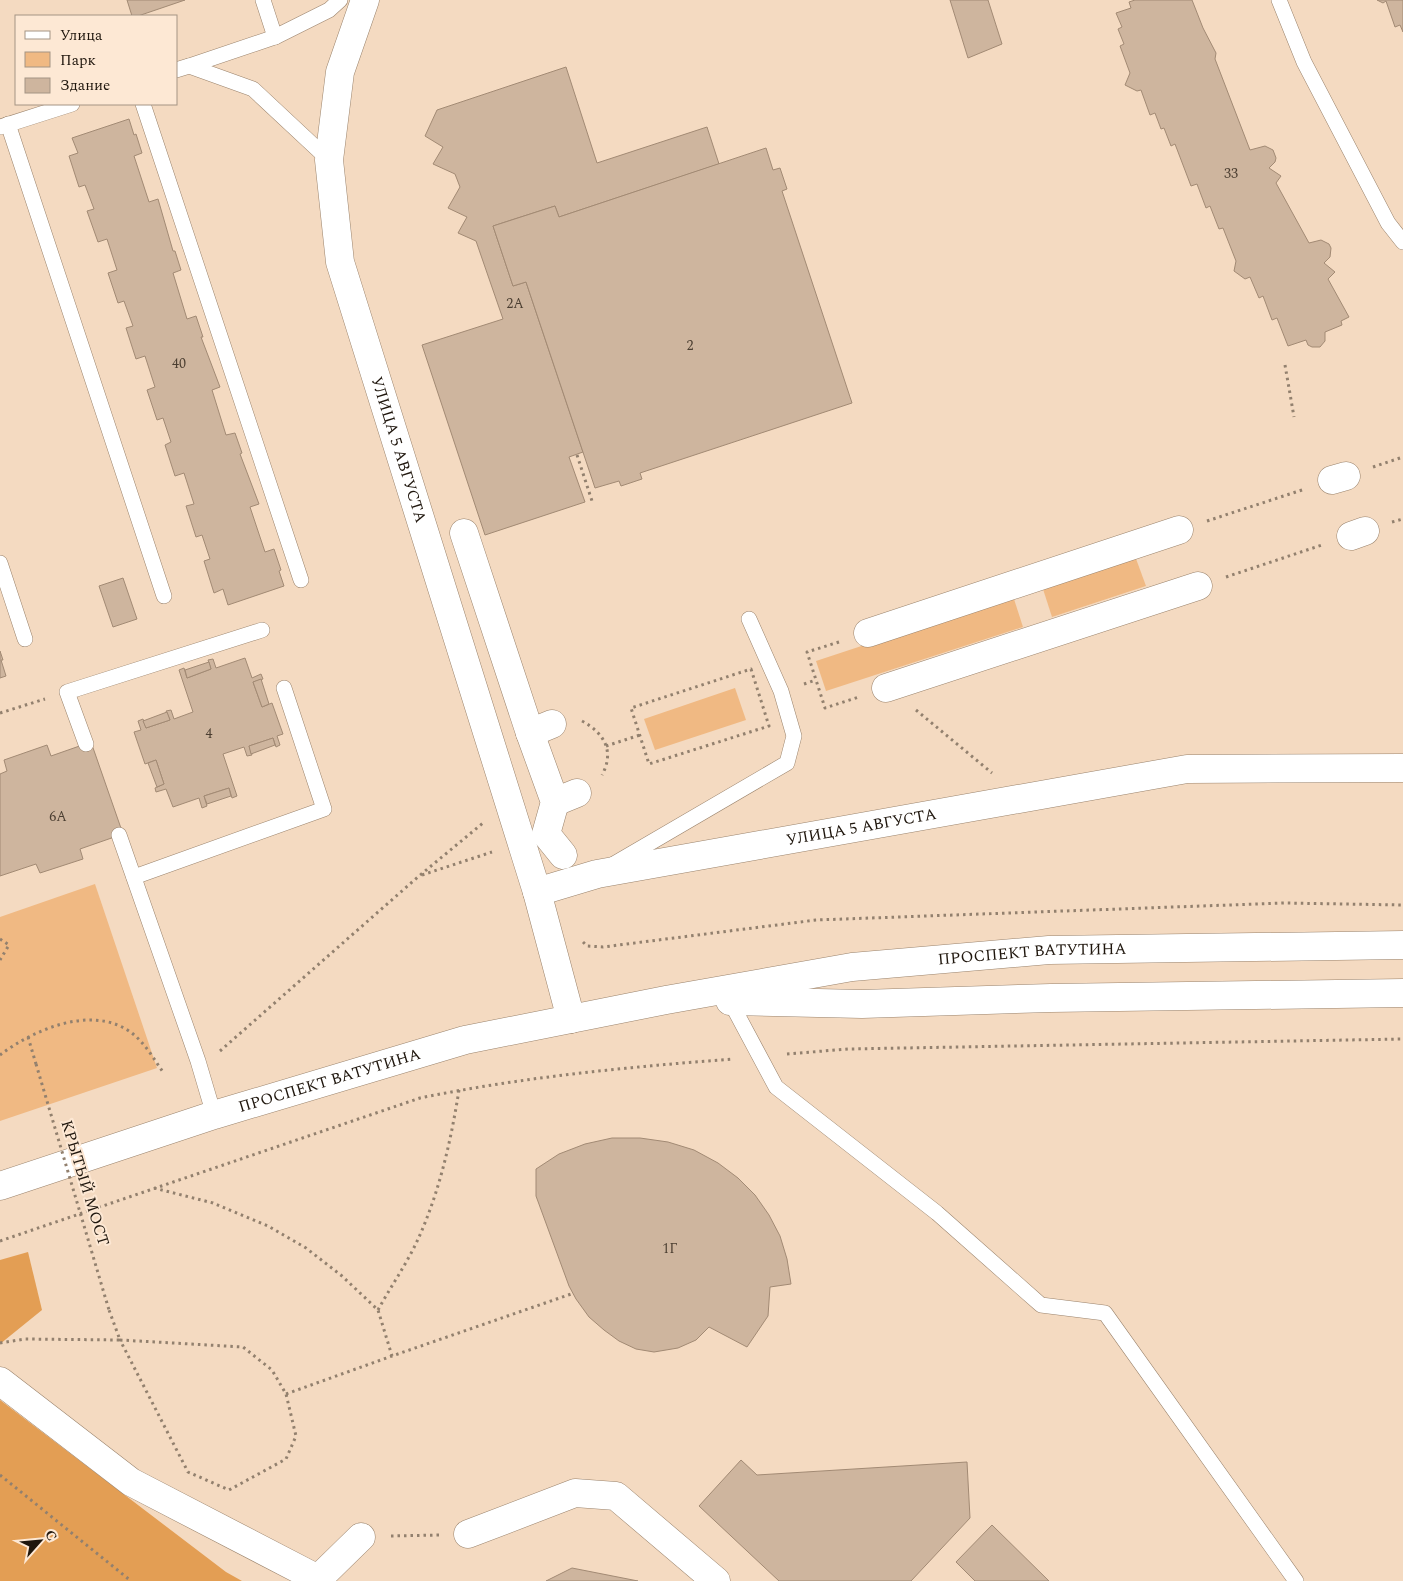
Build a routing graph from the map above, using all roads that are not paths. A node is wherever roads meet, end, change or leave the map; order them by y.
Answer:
1 (263, 0) edge
2 (340, 0) edge
3 (365, 0) edge
4 (1279, 0) edge
5 (275, 37) junction
6 (182, 68) edge
7 (69, 105) edge
8 (143, 105) edge
9 (4, 126) edge
10 (329, 160) junction
11 (1403, 242) edge
12 (1179, 530) road end
13 (464, 533) dead end
14 (0, 563) edge
15 (301, 580) dead end
16 (1198, 586) road end
17 (164, 596) dead end
18 (749, 619) dead end
19 (262, 630) dead end
20 (868, 632) dead end
21 (25, 639) dead end
22 (284, 688) dead end
23 (887, 688) road end
24 (86, 744) dead end
25 (1403, 768) edge
26 (119, 835) dead end
27 (534, 838) junction
28 (563, 855) dead end
29 (596, 874) junction
30 (134, 877) junction
31 (537, 892) junction
32 (1403, 945) edge
33 (1403, 993) edge
34 (666, 1000) junction
35 (730, 1001) junction
36 (571, 1019) junction
37 (214, 1115) junction
38 (0, 1186) edge
39 (0, 1381) edge
40 (468, 1534) road end
41 (361, 1537) road end
42 (319, 1580) edge
43 (716, 1581) edge
44 (1296, 1581) edge

1 - 5 lane
2 - 5 lane
3 - 10 street, УЛИЦА 5 АВГУСТА
4 - 11 lane
5 - 6 lane
6 - 10 lane
7 - 9 lane
8 - 15 lane
9 - 17 lane
10 - 27 street, УЛИЦА 5 АВГУСТА
12 - 20 street
13 - 27 street
14 - 21 lane
16 - 23 street
18 - 29 lane
19 - 24 lane
22 - 30 lane
25 - 29 street, УЛИЦА 5 АВГУСТА
26 - 30 lane
27 - 28 street
27 - 31 street, УЛИЦА 5 АВГУСТА
29 - 31 street, УЛИЦА 5 АВГУСТА
30 - 37 lane
31 - 36 street, УЛИЦА 5 АВГУСТА
32 - 34 street, ПРОСПЕКТ ВАТУТИНА
33 - 35 street, ПРОСПЕКТ ВАТУТИНА
34 - 35 street, ПРОСПЕКТ ВАТУТИНА
34 - 36 street, ПРОСПЕКТ ВАТУТИНА
35 - 44 lane
36 - 37 street, ПРОСПЕКТ ВАТУТИНА
37 - 38 street, ПРОСПЕКТ ВАТУТИНА
39 - 42 street
40 - 43 street
41 - 42 street

